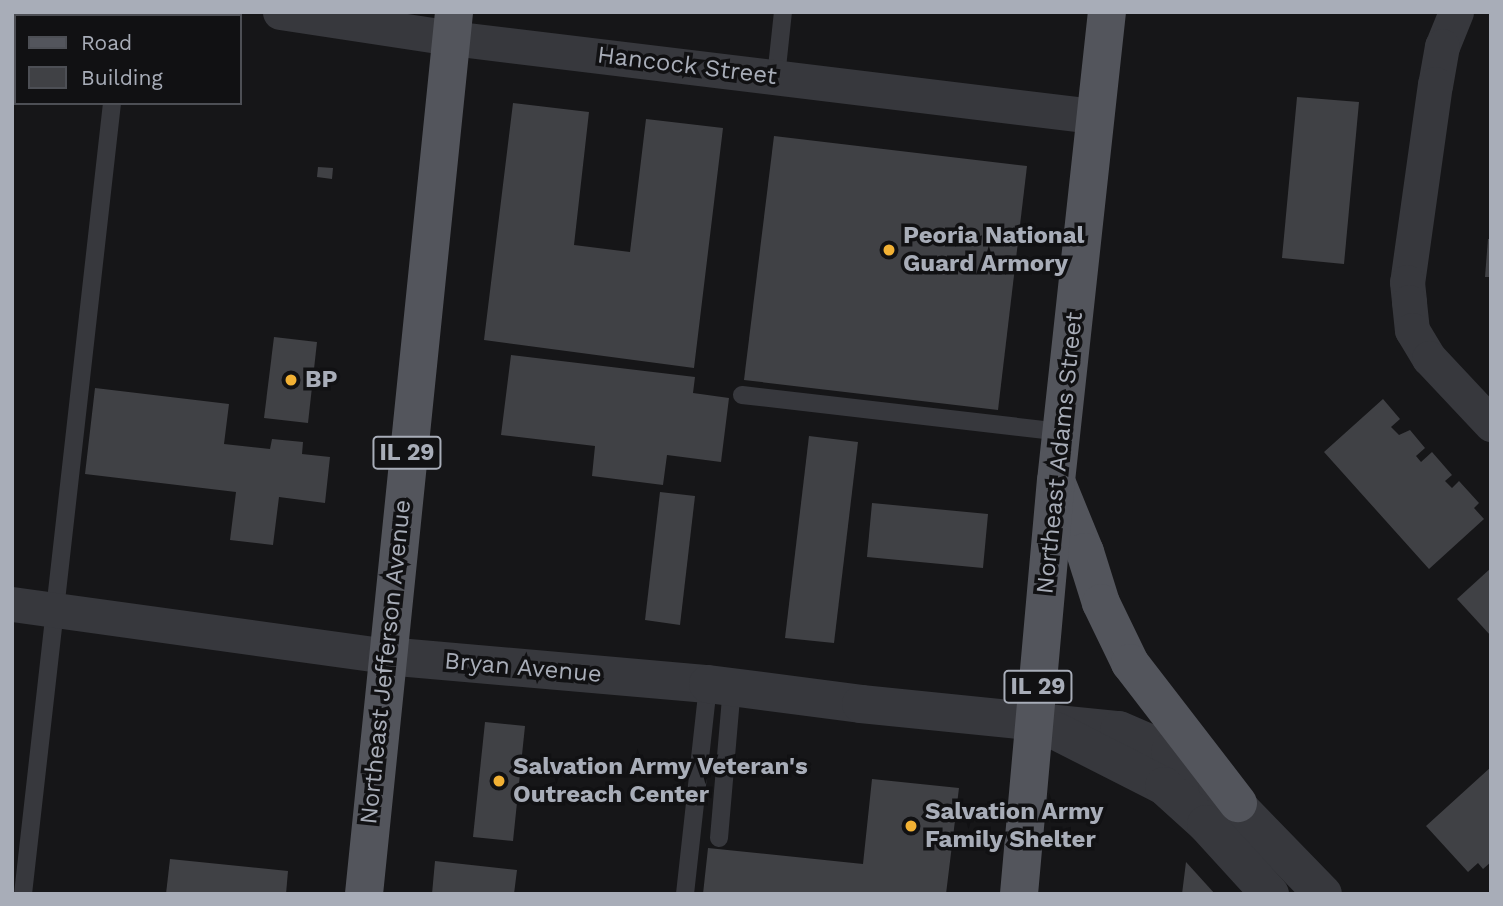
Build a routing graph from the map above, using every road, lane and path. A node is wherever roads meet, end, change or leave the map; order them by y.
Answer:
1 (280, 12) edge
2 (783, 12) edge
3 (1107, 12) edge
4 (1456, 12) edge
5 (452, 25) edge
6 (776, 77) junction
7 (113, 105) edge
8 (1094, 116) junction
9 (742, 396) dead end
10 (1491, 424) edge
11 (1061, 432) junction
12 (1056, 481) junction
13 (12, 604) edge
14 (56, 610) junction
15 (386, 656) junction
16 (720, 685) junction
17 (1035, 720) junction
18 (1238, 803) junction
19 (719, 838) dead end
20 (23, 894) edge
21 (364, 894) edge
22 (685, 894) edge
23 (1018, 894) edge
24 (1270, 894) edge
25 (1324, 894) edge

1 - 5 street, Hancock Street
2 - 6 lane
3 - 8 main road, Northeast Adams Street / IL 29
4 - 10 street
5 - 6 street, Hancock Street
5 - 15 main road, Northeast Jefferson Avenue / IL 29
6 - 8 street, Hancock Street
7 - 14 lane
8 - 11 main road, Northeast Adams Street / IL 29
9 - 11 lane
11 - 12 main road, Northeast Adams Street / IL 29
12 - 17 main road, Northeast Adams Street / IL 29
12 - 18 main road
13 - 14 street, Bryan Avenue
14 - 15 street, Bryan Avenue
14 - 20 lane
15 - 16 street, Bryan Avenue
15 - 21 main road, Northeast Jefferson Avenue / IL 29
16 - 17 street, Bryan Avenue
16 - 19 lane
16 - 22 lane
17 - 18 street, Bryan Avenue
17 - 23 main road, Northeast Adams Street / IL 29
17 - 24 street
18 - 25 street, Bryan Avenue

